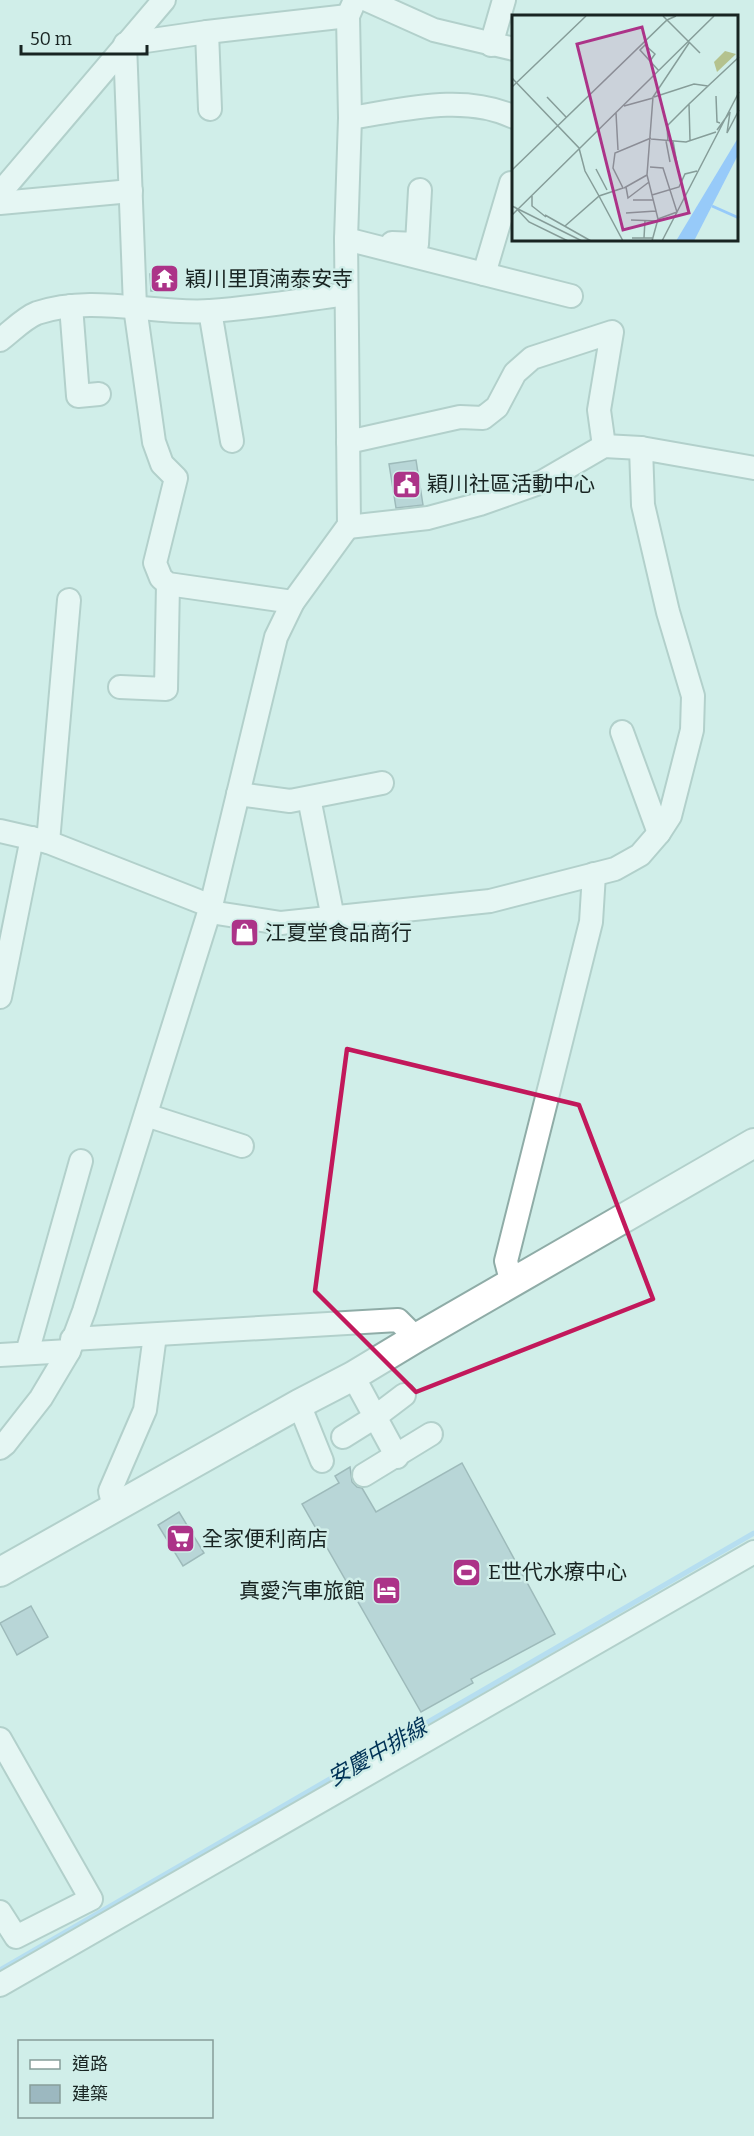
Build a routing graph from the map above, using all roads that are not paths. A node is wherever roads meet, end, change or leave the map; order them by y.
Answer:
1 (164, 0) edge
2 (367, 0) edge
3 (504, 0) edge
4 (352, 8) edge
5 (207, 32) junction
6 (125, 44) junction
7 (490, 45) junction
8 (512, 50) edge
9 (210, 109) dead end
10 (512, 116) edge
11 (350, 118) junction
12 (511, 183) dead end
13 (420, 190) dead end
14 (131, 191) junction
15 (0, 193) edge
16 (0, 203) edge
17 (355, 241) junction
18 (484, 274) junction
19 (346, 294) junction
20 (571, 296) dead end
21 (71, 306) junction
22 (135, 307) junction
23 (210, 311) junction
24 (0, 340) edge
25 (99, 394) dead end
26 (232, 441) dead end
27 (348, 442) junction
28 (604, 446) junction
29 (641, 448) junction
30 (754, 468) edge
31 (348, 527) junction
32 (168, 584) junction
33 (69, 600) dead end
34 (293, 602) junction
35 (120, 687) dead end
36 (622, 732) dead end
37 (382, 783) dead end
38 (238, 794) junction
39 (309, 798) junction
40 (0, 831) edge
41 (659, 833) junction
42 (40, 840) junction
43 (594, 874) junction
44 (211, 909) junction
45 (333, 918) junction
46 (0, 996) edge
47 (146, 1115) junction
48 (754, 1143) edge
49 (242, 1146) dead end
50 (81, 1161) dead end
51 (512, 1284) junction
52 (155, 1335) junction
53 (417, 1338) junction
54 (70, 1345) junction
55 (27, 1353) junction
56 (0, 1355) edge
57 (353, 1376) junction
58 (404, 1395) dead end
59 (299, 1404) junction
60 (375, 1417) junction
61 (431, 1434) dead end
62 (343, 1437) dead end
63 (0, 1448) edge
64 (397, 1457) junction
65 (322, 1461) dead end
66 (364, 1475) dead end
67 (114, 1507) junction
68 (754, 1552) edge
69 (0, 1572) edge
70 (3, 1753) edge
71 (0, 1912) edge
72 (0, 1985) edge

1 - 6 street
2 - 7 street
3 - 7 street
4 - 5 street
4 - 11 street
5 - 6 street
5 - 9 street
6 - 14 street
6 - 15 street
7 - 8 street
10 - 11 street
11 - 17 street
12 - 18 street
13 - 17 street
14 - 16 street
14 - 22 street
17 - 18 street
17 - 19 street
18 - 20 street
19 - 23 street
19 - 27 street
21 - 22 street
21 - 24 street
21 - 25 street
22 - 23 street
22 - 32 street
23 - 26 street
27 - 28 street
27 - 31 street
28 - 29 street
28 - 31 street
29 - 30 street
29 - 41 street
31 - 34 street
32 - 34 street
32 - 35 street
33 - 42 street
34 - 38 street
36 - 41 street
37 - 39 street
38 - 39 street
38 - 44 street
39 - 45 street
40 - 42 street
41 - 43 street
42 - 44 street
42 - 46 street
43 - 45 street
43 - 51 street
44 - 45 street
44 - 47 street
47 - 49 street
47 - 54 street
48 - 51 main road
50 - 55 street
51 - 53 main road
52 - 53 street
52 - 54 street
52 - 67 street
53 - 57 main road
54 - 55 street
54 - 63 street
55 - 56 street
57 - 59 main road
57 - 60 street
58 - 60 street
59 - 65 street
59 - 67 main road
60 - 62 street
60 - 64 street
61 - 64 street
64 - 66 street
67 - 69 main road
68 - 72 street
70 - 71 street

